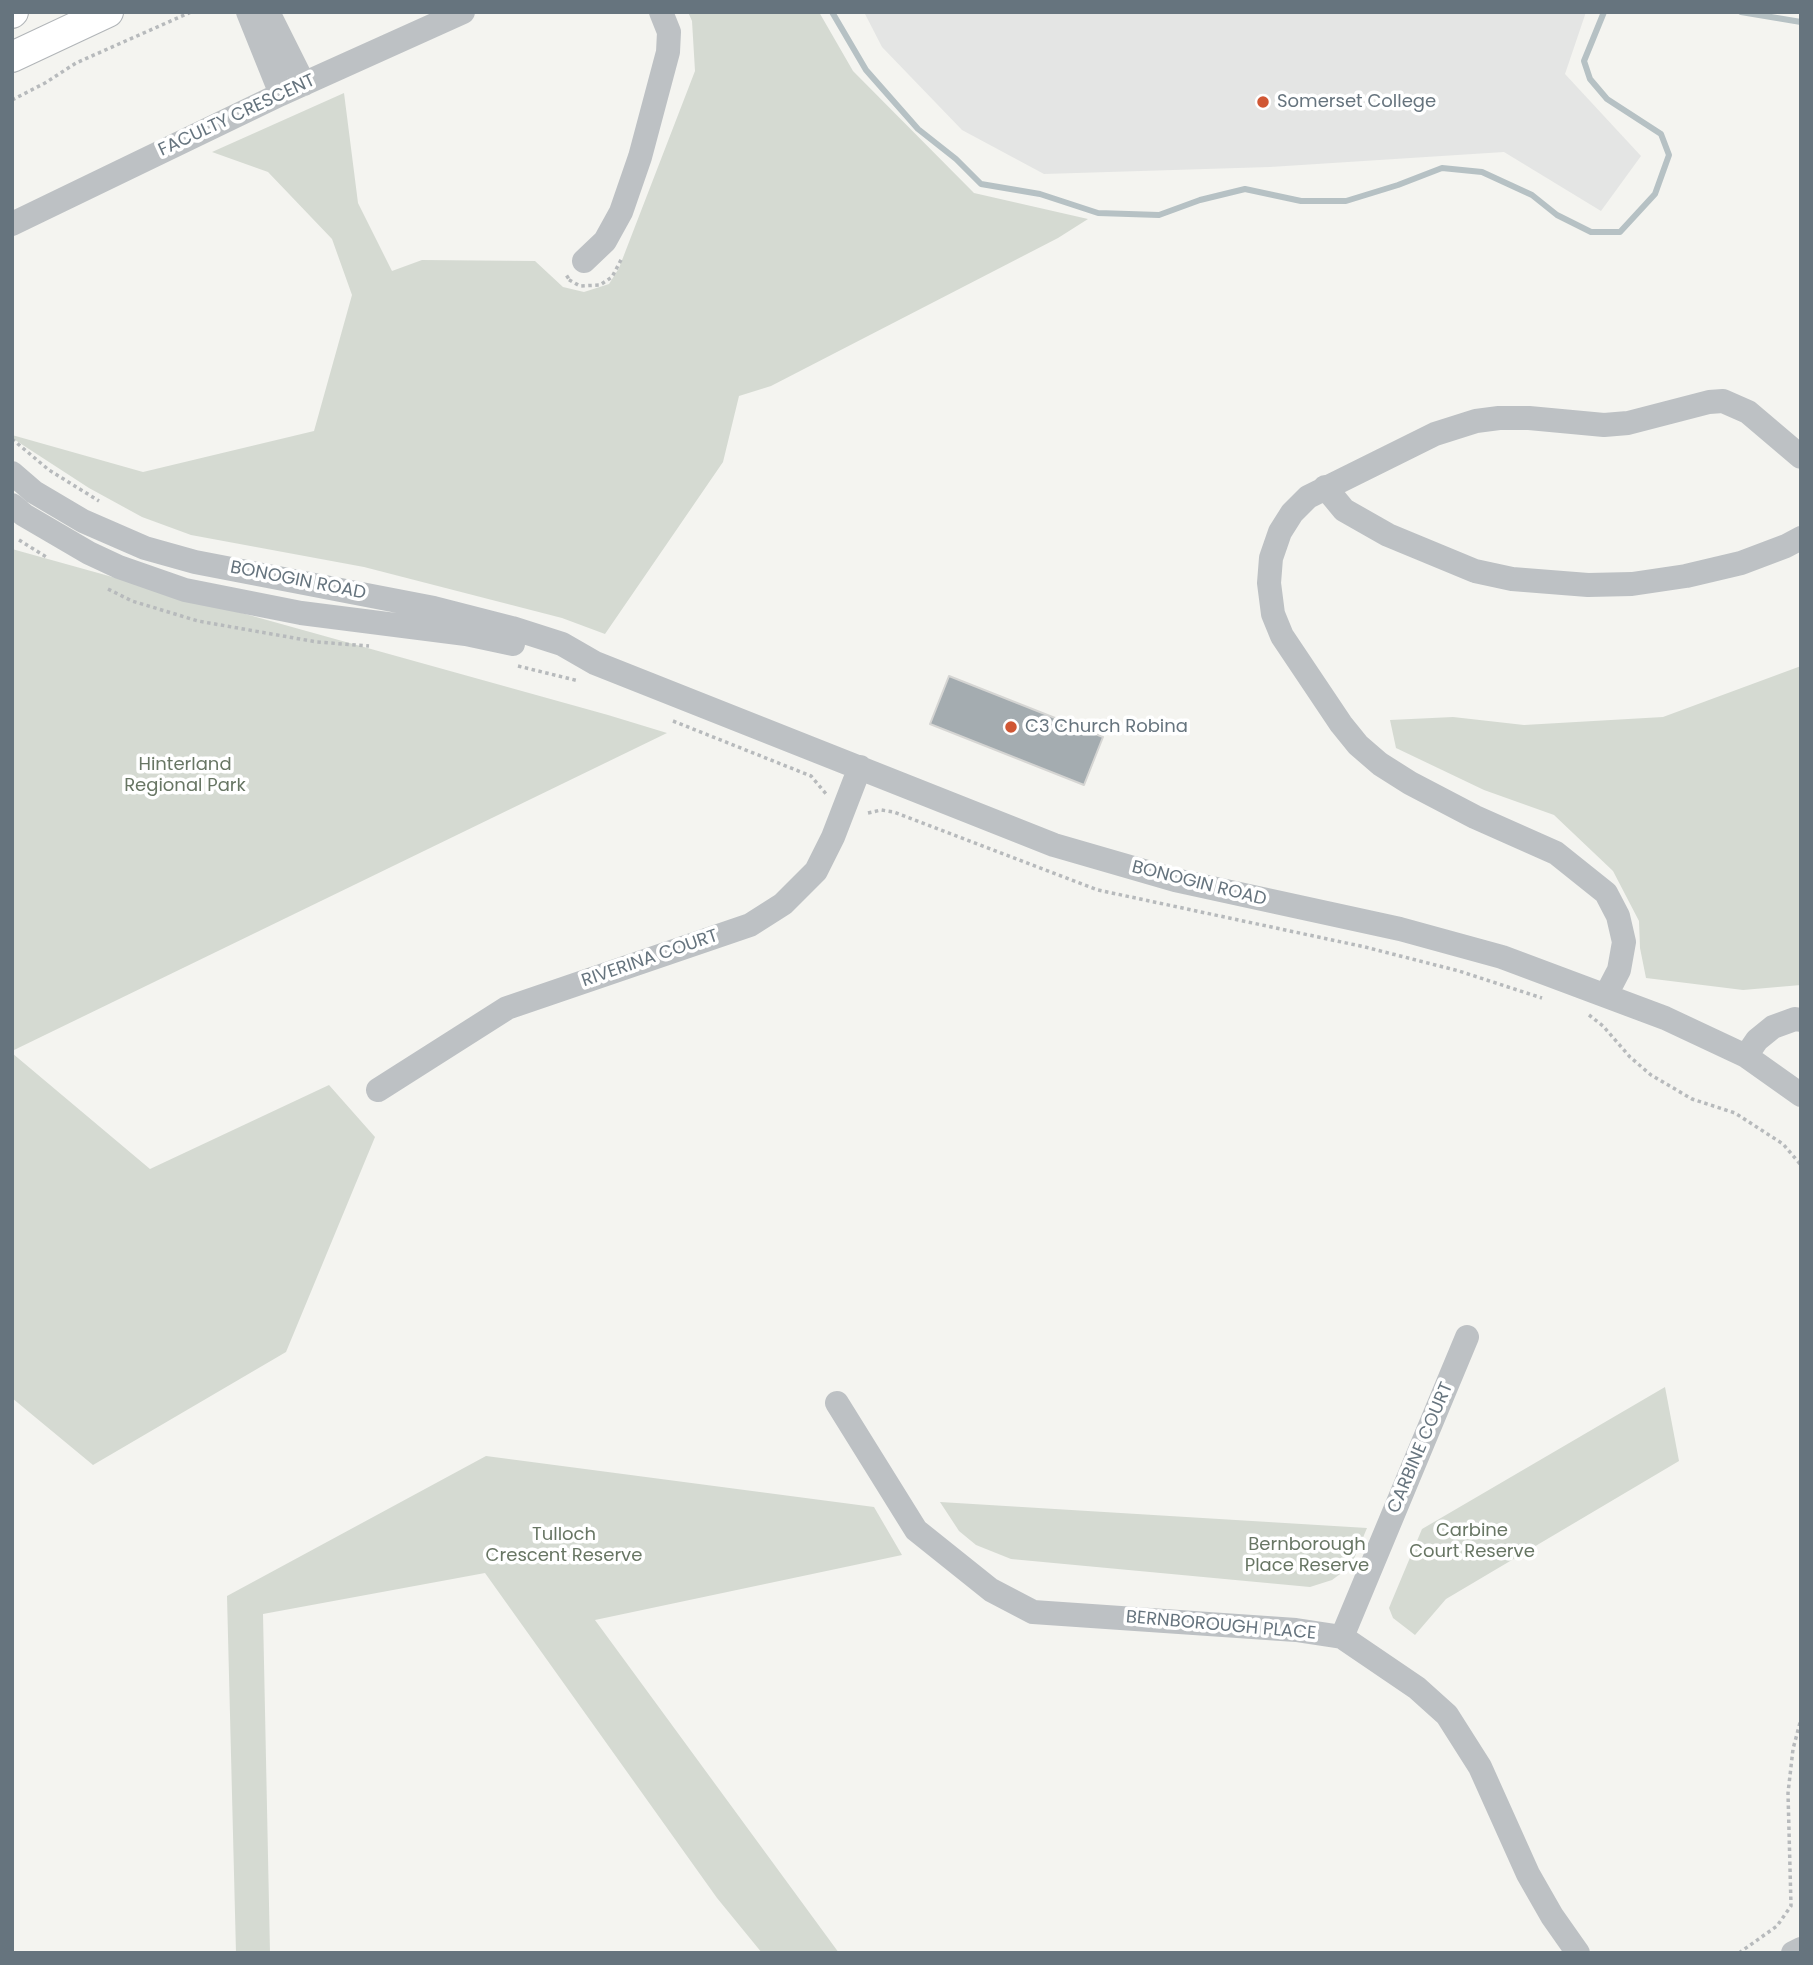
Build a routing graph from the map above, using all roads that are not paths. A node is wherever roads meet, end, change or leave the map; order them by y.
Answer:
1 (108, 12) edge
2 (248, 12) edge
3 (268, 12) edge
4 (463, 12) edge
5 (661, 12) edge
6 (25, 51) edge
7 (12, 74) edge
8 (304, 84) junction
9 (281, 94) junction
10 (12, 224) edge
11 (584, 261) dead end
12 (1801, 457) edge
13 (12, 473) edge
14 (1325, 487) junction
15 (12, 505) edge
16 (1801, 538) edge
17 (145, 548) junction
18 (311, 614) junction
19 (589, 673) junction
20 (860, 767) junction
21 (1606, 995) junction
22 (1801, 1020) edge
23 (1746, 1056) junction
24 (378, 1090) dead end
25 (1801, 1095) edge
26 (1467, 1337) dead end
27 (837, 1403) dead end
28 (1342, 1637) junction
29 (1801, 1949) edge
30 (1578, 1953) edge
31 (1793, 1953) edge

1 - 6 main road
2 - 9 street
3 - 8 street
4 - 8 street, FACULTY CRESCENT
5 - 11 street
6 - 7 street
8 - 9 street, FACULTY CRESCENT
9 - 10 street, FACULTY CRESCENT
12 - 14 street
13 - 17 street, BONOGIN ROAD
14 - 16 street
14 - 21 street
15 - 18 street, BONOGIN ROAD
17 - 18 street
17 - 19 street, BONOGIN ROAD
18 - 19 street, BONOGIN ROAD
19 - 20 street, BONOGIN ROAD
20 - 21 street, BONOGIN ROAD
20 - 24 street, RIVERINA COURT
21 - 23 street, BONOGIN ROAD
22 - 23 street
23 - 25 street, BONOGIN ROAD
26 - 28 street, CARBINE COURT
27 - 28 street, BERNBOROUGH PLACE
28 - 30 street, BERNBOROUGH PLACE
29 - 31 street

